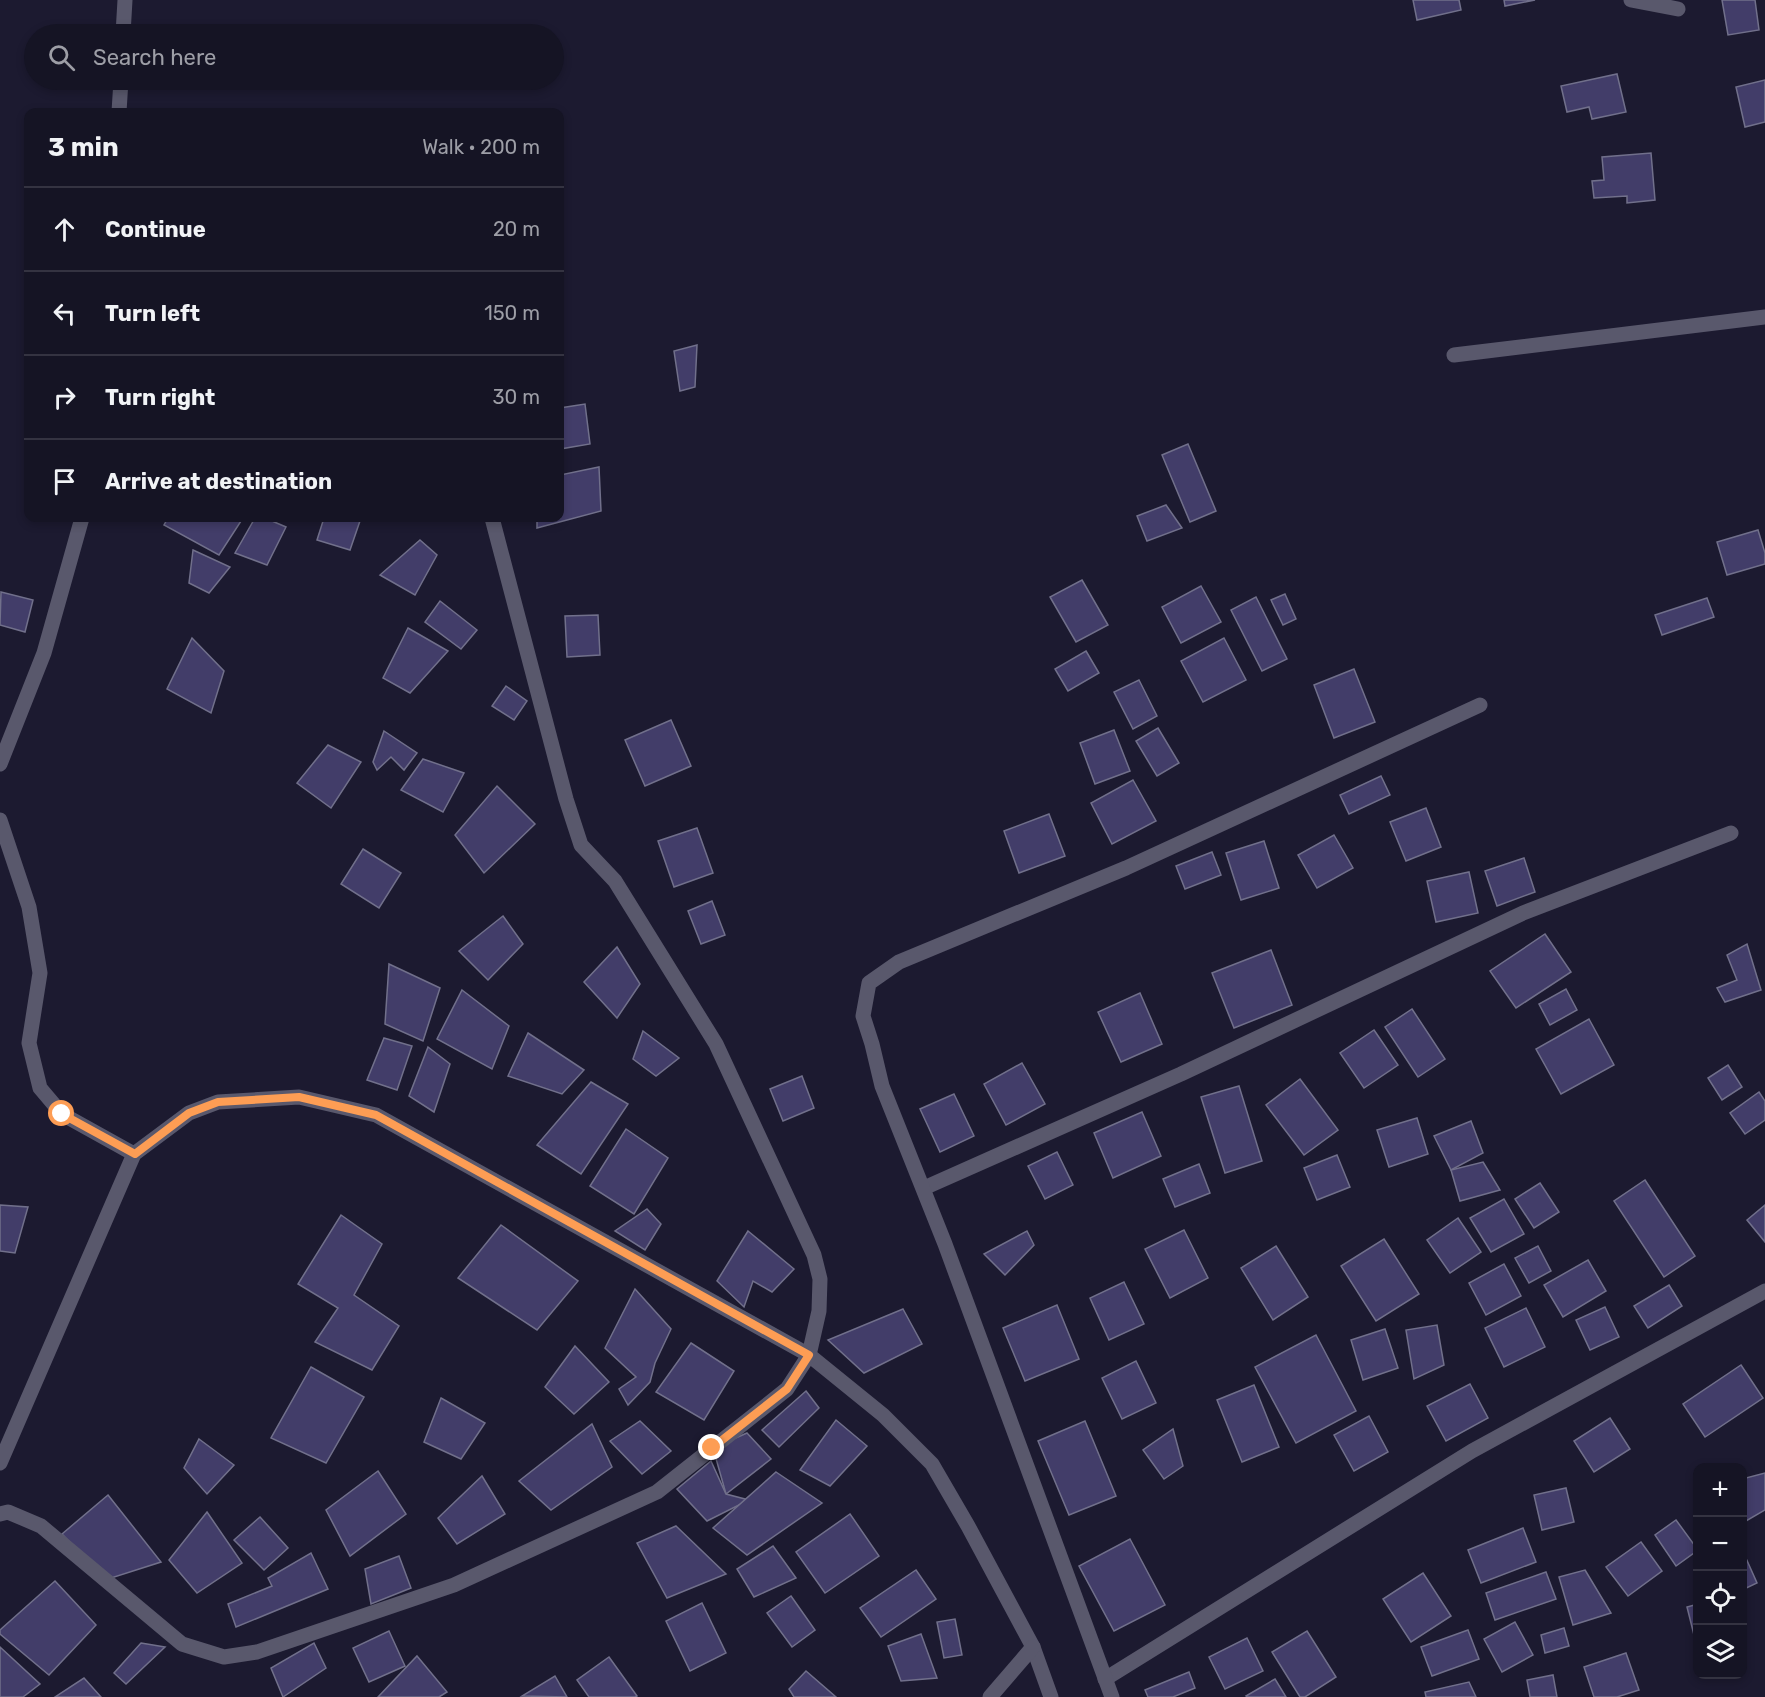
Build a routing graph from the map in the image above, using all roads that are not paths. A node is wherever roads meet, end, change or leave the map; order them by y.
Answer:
1 (125, 0) edge
2 (1631, 0) edge
3 (1678, 9) dead end
4 (124, 24) edge
5 (120, 90) edge
6 (119, 108) edge
7 (1765, 316) edge
8 (1454, 355) dead end
9 (81, 522) edge
10 (493, 522) edge
11 (1480, 705) dead end
12 (0, 764) edge
13 (0, 820) edge
14 (1731, 833) dead end
15 (135, 1154) junction
16 (924, 1188) junction
17 (1764, 1294) edge
18 (809, 1355) junction
19 (0, 1462) edge
20 (0, 1514) edge
21 (1033, 1647) junction
22 (1105, 1678) junction
23 (990, 1697) edge
24 (1051, 1697) edge
25 (1112, 1697) edge

1 - 4 street
2 - 3 street
5 - 6 street
7 - 8 street
9 - 12 street
10 - 18 street
11 - 16 street
13 - 15 street
14 - 16 street
15 - 18 street
15 - 19 street
16 - 22 street
17 - 22 street
18 - 20 street
18 - 21 street
21 - 23 street
21 - 24 street
22 - 25 street

